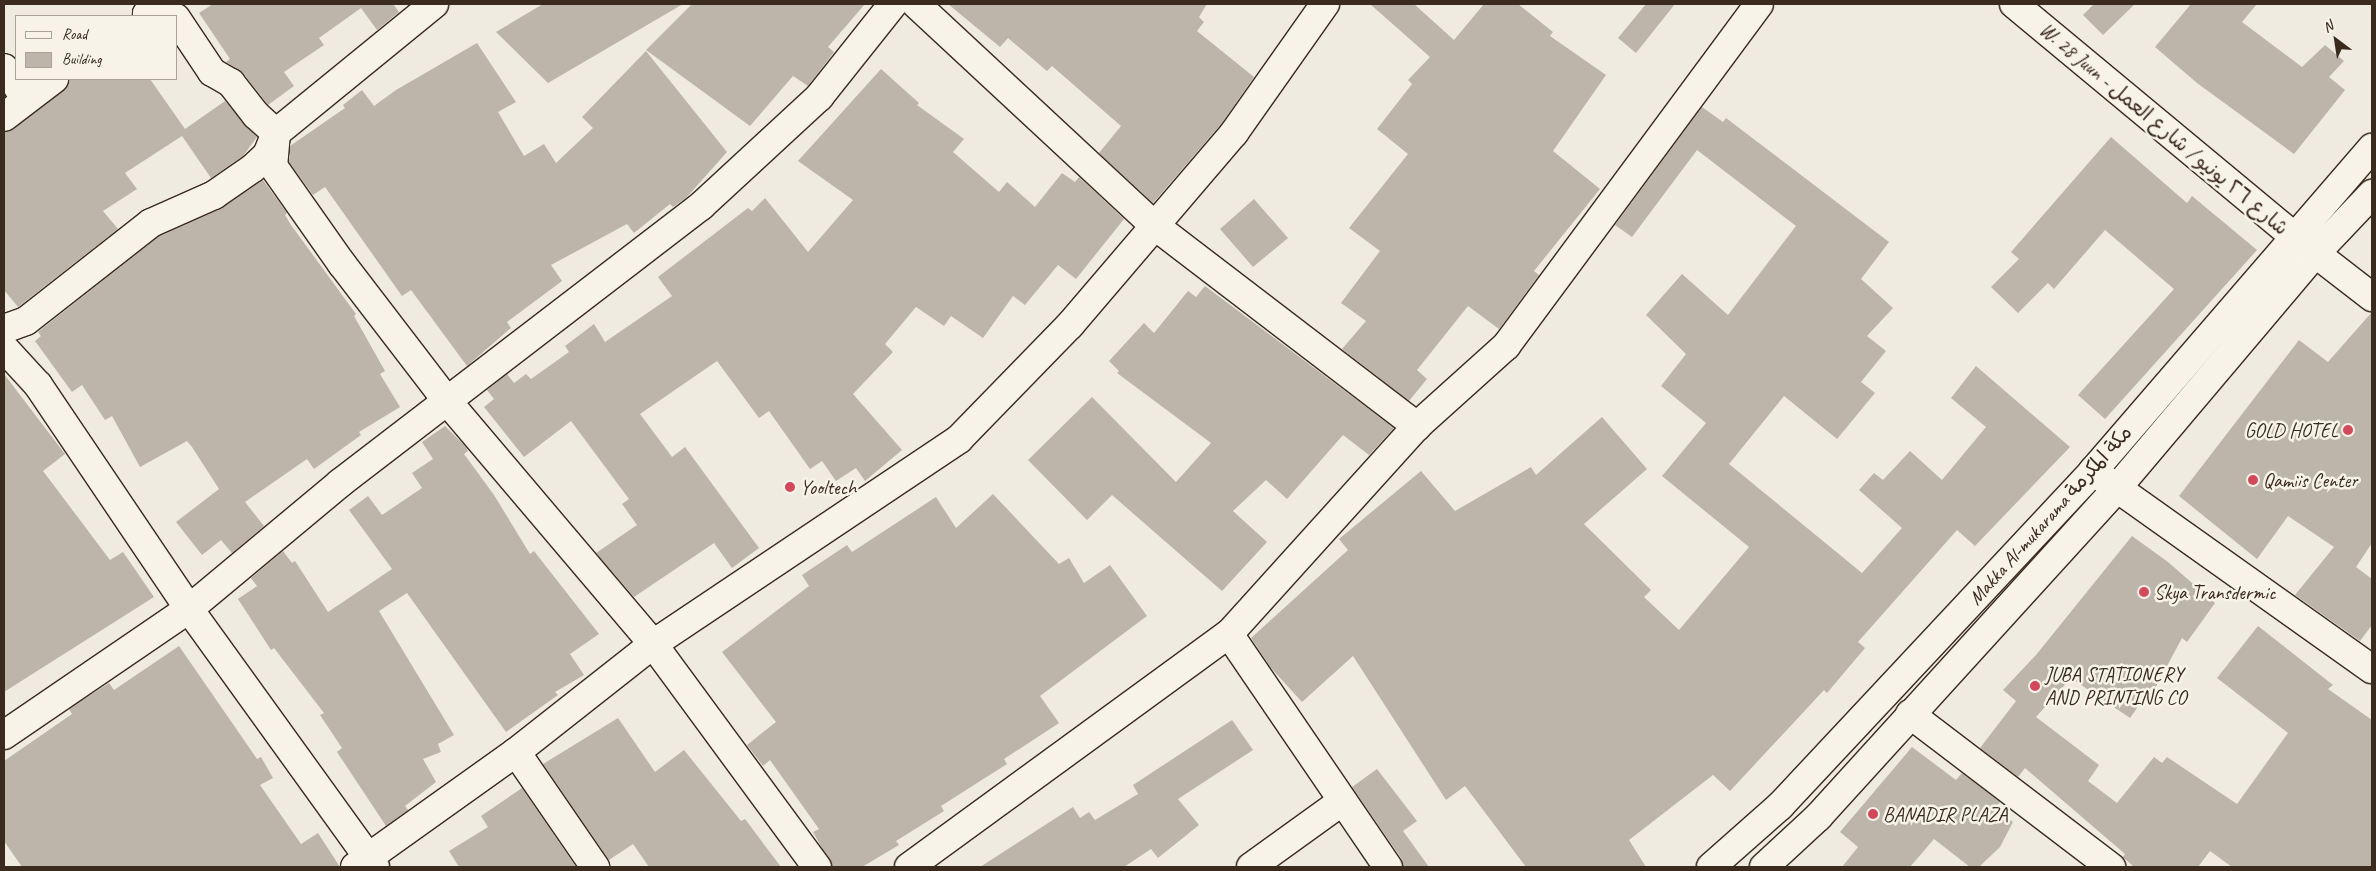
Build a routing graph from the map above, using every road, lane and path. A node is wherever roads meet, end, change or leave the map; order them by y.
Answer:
1 (157, 4) edge
2 (167, 4) edge
3 (434, 4) edge
4 (893, 4) edge
5 (916, 4) edge
6 (1325, 4) edge
7 (1759, 4) edge
8 (2016, 4) edge
9 (148, 15) edge
10 (175, 15) edge
11 (178, 20) edge
12 (4, 68) edge
13 (48, 84) edge
14 (4, 117) edge
15 (276, 133) junction
16 (2372, 148) edge
17 (2372, 194) edge
18 (1155, 226) junction
19 (2293, 236) junction
20 (2316, 254) junction
21 (2372, 296) edge
22 (4, 329) edge
23 (4, 348) edge
24 (448, 402) junction
25 (1417, 426) junction
26 (2093, 471) junction
27 (2118, 488) junction
28 (188, 609) junction
29 (1229, 634) junction
30 (654, 644) junction
31 (2369, 661) edge
32 (1910, 714) junction
33 (4, 735) edge
34 (516, 752) junction
35 (1341, 802) junction
36 (366, 864) edge
37 (596, 867) edge
38 (817, 867) edge
39 (909, 867) edge
40 (1251, 867) edge
41 (1388, 867) edge
42 (1711, 867) edge
43 (1764, 867) edge
44 (2111, 867) edge

1 - 9 main road
2 - 10 main road
3 - 15 main road
4 - 24 main road
5 - 18 main road
6 - 18 main road
7 - 25 main road
8 - 19 main road, W. 28 Juun - شارع ٢٦ يونيو / شارع العمل
11 - 15 main road
12 - 13 main road
13 - 14 main road
15 - 22 main road
15 - 24 main road
16 - 19 main road, Makka Al-mukarama مكة المكرمة
17 - 20 main road, Makka Al-mukarama مكة المكرمة
18 - 25 main road
18 - 30 main road
19 - 20 main road, W. 28 Juun - شارع ٢٦ يونيو / شارع العمل
19 - 26 main road, Makka Al-mukarama مكة المكرمة
20 - 21 main road, W. 28 Juun - شارع ٢٦ يونيو / شارع العمل
20 - 27 main road, Makka Al-mukarama مكة المكرمة
23 - 28 main road
24 - 28 main road
24 - 30 main road
25 - 29 main road
26 - 27 main road
26 - 42 main road, Makka Al-mukarama مكة المكرمة
27 - 31 main road
27 - 32 main road, Makka Al-mukarama مكة المكرمة
28 - 33 main road
28 - 36 main road
29 - 35 main road
29 - 39 main road
30 - 34 main road
30 - 38 main road
32 - 43 main road, Makka Al-mukarama مكة المكرمة
32 - 44 main road
34 - 36 main road
34 - 37 main road
35 - 40 main road
35 - 41 main road

